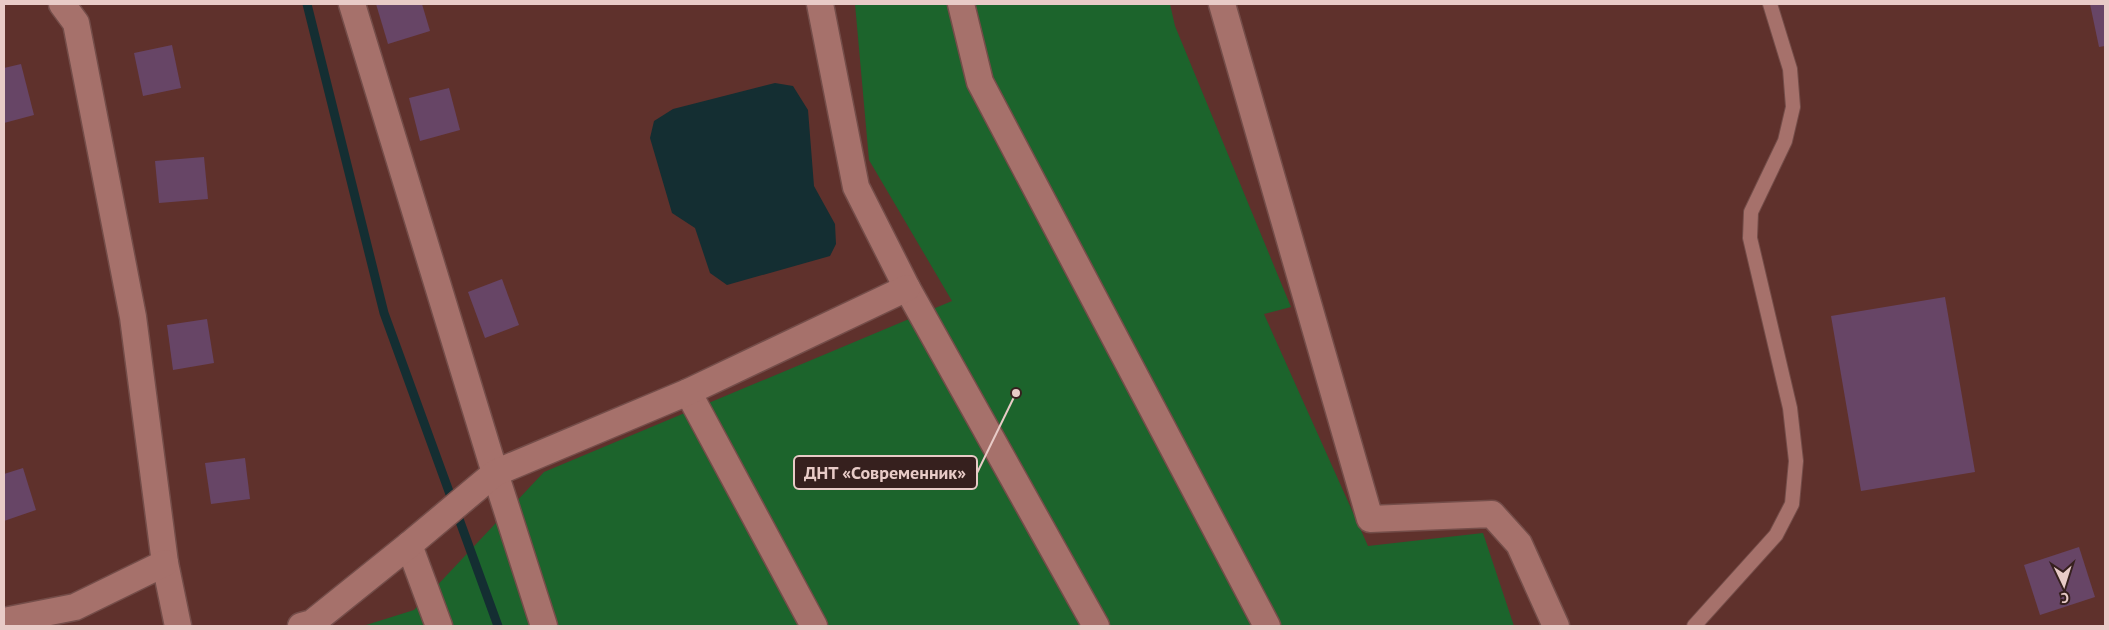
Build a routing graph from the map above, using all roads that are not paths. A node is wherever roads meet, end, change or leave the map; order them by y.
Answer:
1 (62, 4) edge
2 (352, 4) edge
3 (820, 4) edge
4 (960, 4) edge
5 (1222, 4) edge
6 (1770, 4) edge
7 (907, 288) junction
8 (688, 392) junction
9 (495, 473) junction
10 (409, 545) junction
11 (166, 563) junction
12 (4, 621) edge
13 (178, 626) edge
14 (301, 626) edge
15 (439, 626) edge
16 (544, 626) edge
17 (814, 626) edge
18 (1096, 626) edge
19 (1267, 626) edge
20 (1556, 626) edge
21 (1694, 626) edge

1 - 11 street
2 - 9 street
3 - 7 street
4 - 19 street
5 - 20 street
6 - 21 lane
7 - 8 street
7 - 18 street
8 - 9 street
8 - 17 street
9 - 10 street
9 - 16 street
10 - 14 street
10 - 15 street
11 - 12 street
11 - 13 street

